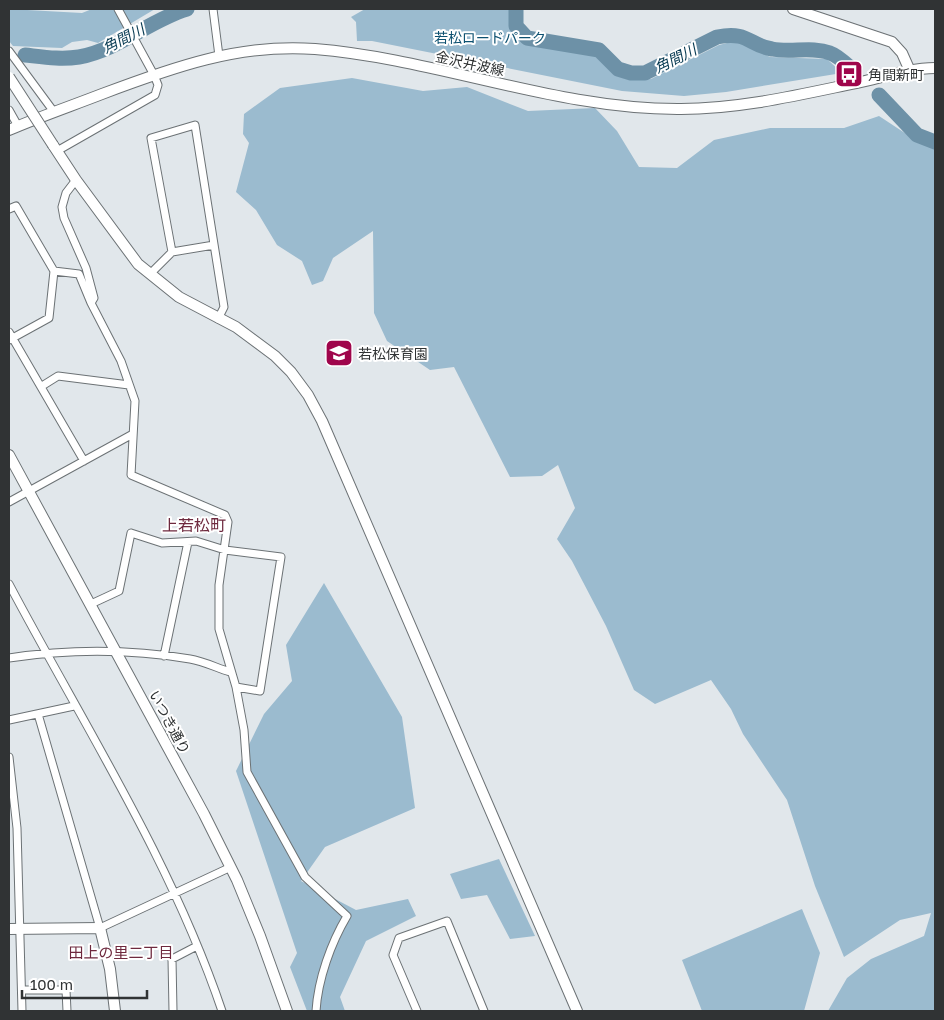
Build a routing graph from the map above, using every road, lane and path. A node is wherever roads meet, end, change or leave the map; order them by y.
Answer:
1 (118, 9) edge
2 (213, 9) edge
3 (793, 9) edge
4 (9, 51) edge
5 (219, 56) junction
6 (935, 68) edge
7 (910, 72) junction
8 (154, 74) junction
9 (9, 77) edge
10 (9, 110) edge
11 (54, 112) junction
12 (13, 128) edge
13 (55, 148) junction
14 (76, 180) junction
15 (9, 209) edge
16 (214, 245) junction
17 (172, 252) junction
18 (54, 271) junction
19 (150, 274) junction
20 (91, 304) junction
21 (218, 319) junction
22 (10, 336) edge
23 (129, 385) junction
24 (42, 386) junction
25 (131, 435) junction
26 (9, 455) edge
27 (84, 460) junction
28 (28, 491) junction
29 (9, 502) edge
30 (188, 542) junction
31 (225, 550) junction
32 (9, 584) edge
33 (91, 604) junction
34 (45, 652) junction
35 (116, 652) junction
36 (164, 656) junction
37 (9, 658) edge
38 (230, 672) junction
39 (236, 687) junction
40 (74, 706) junction
41 (38, 714) junction
42 (9, 720) edge
43 (9, 757) edge
44 (11, 784) edge
45 (231, 867) junction
46 (175, 893) junction
47 (100, 928) junction
48 (9, 929) edge
49 (20, 929) junction
50 (197, 946) junction
51 (22, 990) junction
52 (22, 1011) edge
53 (66, 1011) edge
54 (115, 1011) edge
55 (173, 1011) edge
56 (222, 1011) edge
57 (287, 1011) edge
58 (316, 1011) edge
59 (417, 1011) edge
60 (484, 1011) edge
61 (577, 1011) edge

1 - 8 street
2 - 5 street
3 - 7 street
4 - 11 street
5 - 7 street, 金沢井波線
5 - 8 street, 金沢井波線
6 - 7 street, 金沢井波線
8 - 11 street, 金沢井波線
8 - 13 street
9 - 13 street, bridge
10 - 12 street
11 - 12 street, 金沢井波線
13 - 14 street
14 - 19 street
14 - 20 street
15 - 18 street
16 - 17 street
16 - 17 street
16 - 21 street
17 - 19 street
18 - 20 street
18 - 22 street
19 - 21 street
20 - 23 street
21 - 61 street
22 - 24 street
23 - 24 street
23 - 25 street
24 - 27 street
25 - 27 street
25 - 31 street
26 - 28 street, いつき通り
27 - 28 street
28 - 29 street
28 - 33 street, いつき通り
30 - 31 street
30 - 33 street
30 - 36 street
31 - 38 street
31 - 39 street
32 - 34 street
33 - 35 street, いつき通り
34 - 35 street
34 - 37 street
34 - 40 street
35 - 36 street
35 - 45 street, いつき通り
36 - 38 street
38 - 39 street
39 - 58 street
40 - 41 street
40 - 46 street
41 - 42 street
41 - 47 street
43 - 44 street
44 - 49 street
45 - 46 street
45 - 57 street, いつき通り
46 - 47 street
46 - 50 street
47 - 49 street
47 - 54 street
48 - 49 street
49 - 51 street
50 - 55 street
50 - 56 street
51 - 52 street
51 - 53 street
59 - 60 street

